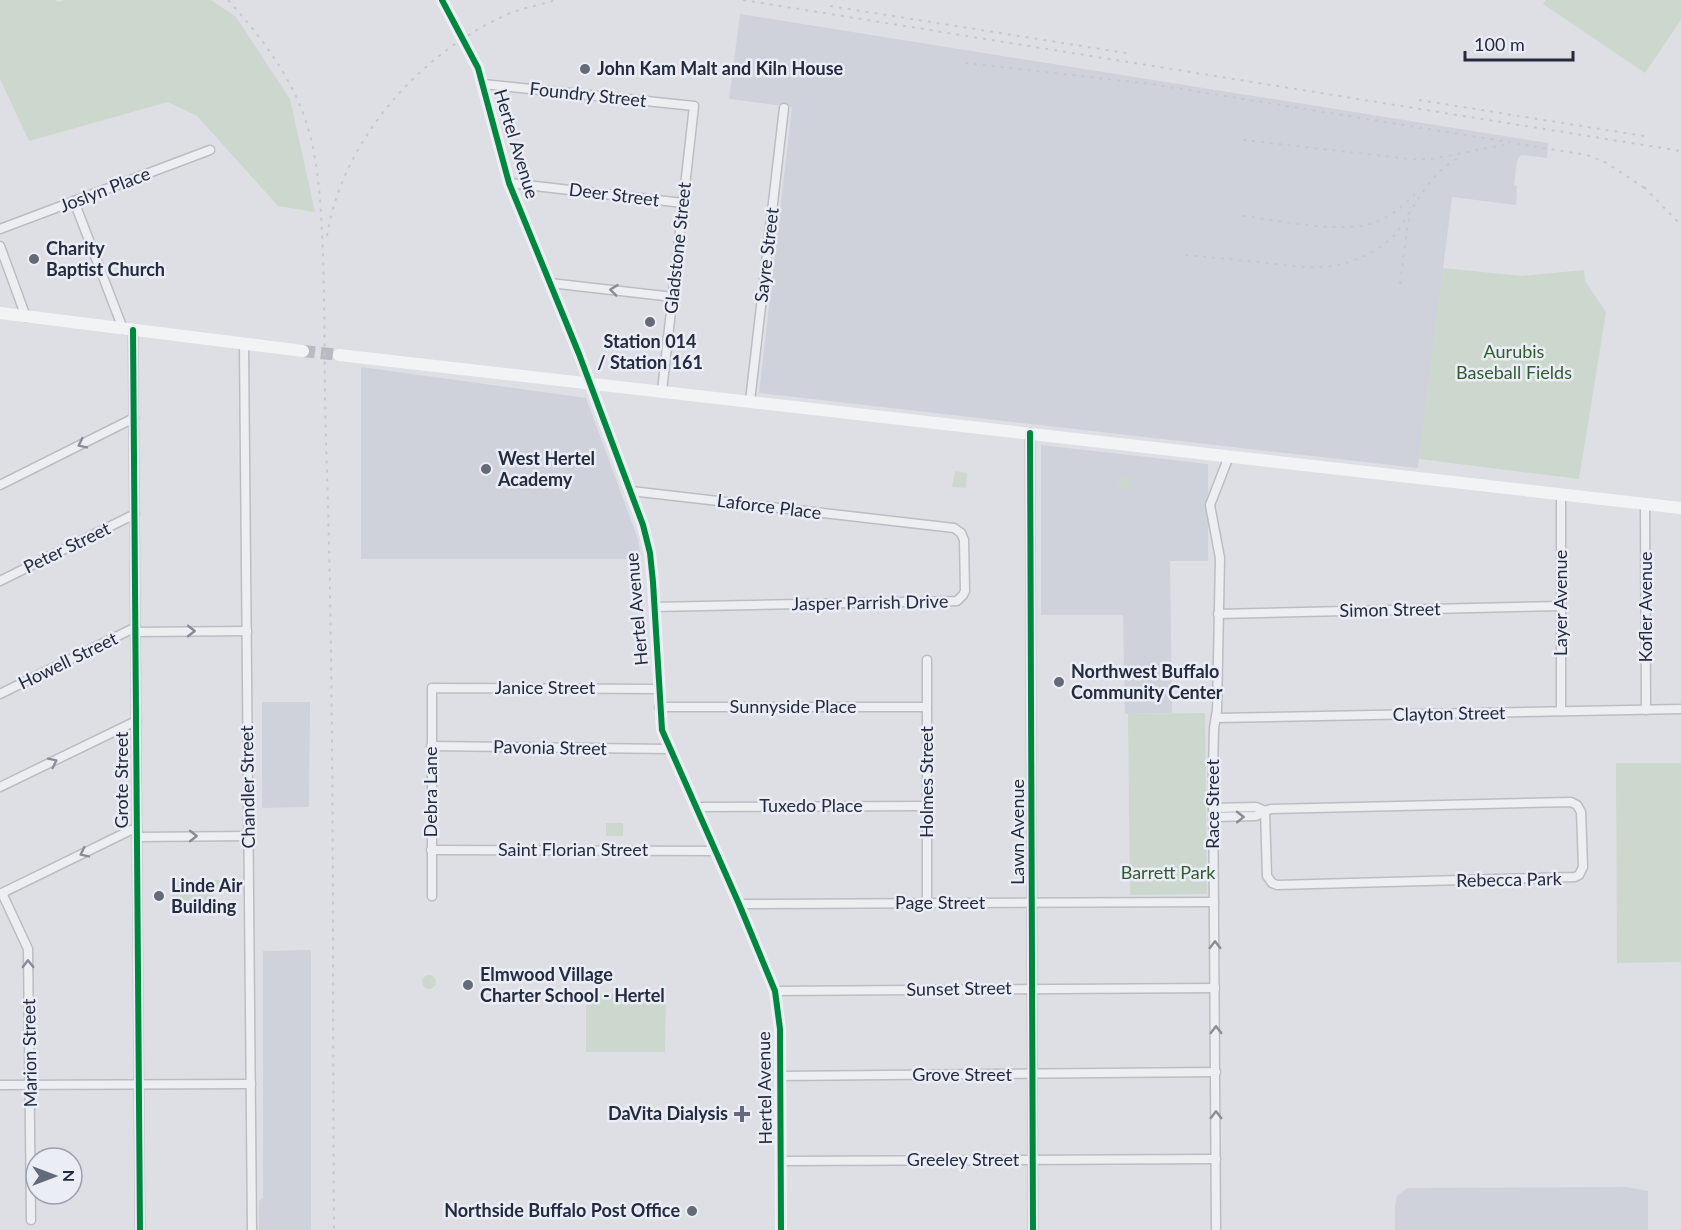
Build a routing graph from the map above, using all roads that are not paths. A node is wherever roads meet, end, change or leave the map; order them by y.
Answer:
1 (442, 0) edge
2 (483, 84) junction
3 (694, 106) joint
4 (784, 108) dead end
5 (210, 150) dead end
6 (509, 183) junction
7 (74, 201) junction
8 (683, 203) junction
9 (0, 229) edge
10 (0, 246) edge
11 (550, 283) junction
12 (672, 297) junction
13 (2, 314) edge
14 (26, 317) junction
15 (128, 330) junction
16 (244, 345) junction
17 (303, 351) tunnel mouth
18 (339, 355) tunnel mouth
19 (590, 384) junction
20 (662, 391) junction
21 (750, 401) junction
22 (134, 418) junction
23 (1030, 433) junction
24 (1229, 456) junction
25 (0, 485) edge
26 (631, 491) junction
27 (1561, 494) junction
28 (1645, 504) junction
29 (1681, 508) edge
30 (135, 514) junction
31 (906, 522) joint
32 (0, 581) edge
33 (1561, 606) junction
34 (654, 607) junction
35 (1218, 614) junction
36 (136, 629) junction
37 (247, 631) junction
38 (927, 660) dead end
39 (432, 687) joint
40 (658, 689) junction
41 (0, 694) edge
42 (659, 707) junction
43 (927, 707) junction
44 (1681, 709) edge
45 (1646, 710) junction
46 (1561, 711) junction
47 (1216, 718) junction
48 (136, 721) junction
49 (431, 746) junction
50 (669, 749) junction
51 (0, 787) edge
52 (927, 806) junction
53 (696, 807) junction
54 (1265, 811) junction
55 (1213, 812) junction
56 (137, 834) junction
57 (249, 836) junction
58 (431, 850) junction
59 (715, 851) junction
60 (1, 893) edge
61 (432, 896) dead end
62 (1214, 902) junction
63 (927, 903) junction
64 (1033, 903) junction
65 (739, 904) junction
66 (1032, 988) junction
67 (1215, 988) junction
68 (775, 991) junction
69 (1216, 1072) junction
70 (1033, 1074) junction
71 (780, 1076) junction
72 (251, 1084) junction
73 (0, 1085) edge
74 (30, 1085) junction
75 (139, 1085) junction
76 (1216, 1159) junction
77 (1033, 1160) junction
78 (781, 1161) junction
79 (31, 1220) dead end
80 (140, 1230) edge
81 (252, 1230) edge
82 (781, 1230) edge
83 (1033, 1230) edge
84 (1216, 1230) edge

1 - 2 main road, Hertel Avenue
2 - 3 street, Foundry Street
2 - 6 main road, Hertel Avenue
3 - 8 street, Gladstone Street
4 - 21 street, Sayre Street
5 - 7 street, Joslyn Place
6 - 8 street, Deer Street
6 - 11 main road, Hertel Avenue
7 - 9 street, Joslyn Place
7 - 15 street
8 - 12 street, Gladstone Street
10 - 14 street
12 -> 11 street
11 - 19 main road, Hertel Avenue
12 - 20 street, Gladstone Street
13 - 14 main road
14 - 15 main road
15 - 16 main road
15 - 22 street, Grote Street
16 - 17 main road
16 - 37 street, Chandler Street
18 - 19 main road
19 - 20 main road
19 - 26 main road, Hertel Avenue
20 - 21 main road
21 - 23 main road
22 -> 25 street
22 - 30 street, Grote Street
23 - 24 main road
23 - 64 street, Lawn Avenue
24 - 27 main road
24 - 35 street, Race Street
26 - 31 street, Laforce Place
26 - 34 main road, Hertel Avenue
27 - 28 main road
27 - 33 street, Layer Avenue
28 - 29 main road
28 - 45 street, Kofler Avenue
30 - 32 street, Peter Street
30 - 36 street, Grote Street
31 - 34 street, Jasper Parrish Drive
33 - 35 street, Simon Street
33 - 46 street, Layer Avenue
34 - 40 main road, Hertel Avenue
35 - 47 street, Race Street
36 -> 37 street, Howell Street
36 - 41 street, Howell Street
36 - 48 street, Grote Street
37 - 57 street, Chandler Street
38 - 43 street, Holmes Street
39 - 40 street, Janice Street
39 - 49 street, Debra Lane
40 - 42 main road, Hertel Avenue
42 - 43 street, Sunnyside Place
42 - 50 main road, Hertel Avenue
43 - 52 street, Holmes Street
44 - 45 street, Clayton Street
45 - 46 street, Clayton Street
46 - 47 street, Clayton Street
47 - 55 street, Race Street
51 -> 48 street
48 - 56 street, Grote Street
49 - 50 street, Pavonia Street
49 - 58 street, Debra Lane
50 - 53 main road, Hertel Avenue
52 - 53 street, Tuxedo Place
52 - 63 street, Holmes Street
53 - 59 main road, Hertel Avenue
54 - 54 street, Rebecca Park
54 - 55 street, Rebecca Park
55 - 62 street, Race Street
56 -> 57 street
56 -> 60 street
56 - 75 street, Grote Street
57 - 72 street, Chandler Street
58 - 59 street, Saint Florian Street
58 - 61 street, Debra Lane
59 - 65 main road, Hertel Avenue
74 -> 60 street, Marion Street
62 - 64 street, Page Street
67 -> 62 street, Race Street
63 - 64 street, Page Street
63 - 65 street, Page Street
64 - 66 street, Lawn Avenue
65 - 68 main road, Hertel Avenue
66 - 67 street, Sunset Street
66 - 68 street, Sunset Street
66 - 70 street, Lawn Avenue
69 -> 67 street, Race Street
68 - 71 main road, Hertel Avenue
69 - 70 street, Grove Street
76 -> 69 street, Race Street
70 - 71 street, Grove Street
70 - 77 street, Lawn Avenue
71 - 78 main road, Hertel Avenue
72 - 75 street
72 - 81 street, Chandler Street
73 - 74 street
74 - 75 street
74 - 79 street, Marion Street
75 - 80 street, Grote Street
76 - 77 street, Greeley Street
76 - 84 street, Race Street
77 - 78 street, Greeley Street
77 - 83 street, Lawn Avenue
78 - 82 main road, Hertel Avenue

